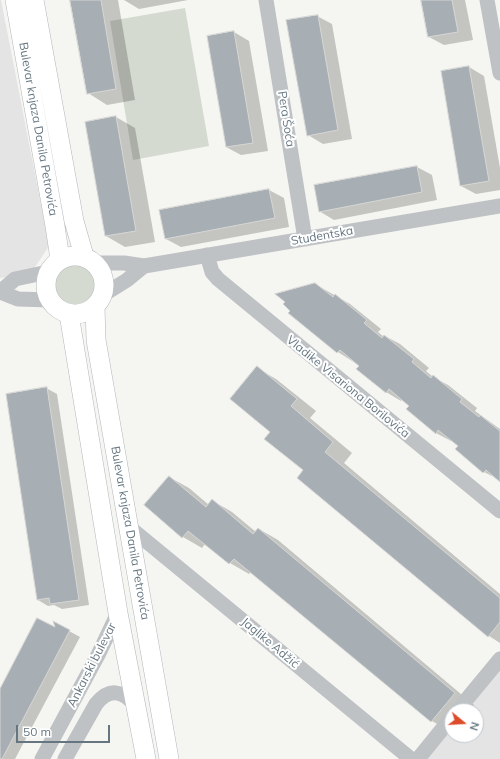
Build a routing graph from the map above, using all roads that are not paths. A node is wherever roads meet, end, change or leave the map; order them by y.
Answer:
1 (14, 0) edge
2 (34, 0) edge
3 (266, 0) edge
4 (487, 0) edge
5 (500, 73) edge
6 (500, 206) edge
7 (305, 239) junction
8 (207, 255) junction
9 (89, 259) junction
10 (54, 265) junction
11 (144, 266) junction
12 (0, 292) edge
13 (50, 300) junction
14 (99, 301) junction
15 (69, 314) junction
16 (500, 511) edge
17 (129, 527) junction
18 (118, 613) junction
19 (500, 659) edge
20 (464, 703) edge
21 (135, 705) junction
22 (444, 727) edge
23 (42, 759) edge
24 (65, 759) edge
25 (146, 759) edge
26 (169, 759) edge
27 (411, 759) edge
28 (418, 759) edge

1 - 10 main road, Bulevar knjaza Danila Petrovića
2 - 9 main road, Bulevar knjaza Danila Petrovića
3 - 7 street, Pera Šoća
4 - 5 street
6 - 7 street, Studentska
7 - 8 street, Studentska
8 - 11 street, Studentska
8 - 16 street, Vladike Visariona Borilovića
9 - 10 main road
9 - 11 street, Studentska
9 - 14 main road, Bulevar knjaza Danila Petrovića
10 - 12 street
10 - 13 main road, Bulevar knjaza Danila Petrovića
11 - 14 street, Studentska
12 - 13 street
13 - 15 main road
14 - 15 main road
14 - 17 main road, Bulevar knjaza Danila Petrovića
15 - 18 main road, Bulevar knjaza Danila Petrovića
17 - 26 main road, Bulevar knjaza Danila Petrovića
17 - 27 street, Jaglike Adžić
18 - 21 main road, Bulevar knjaza Danila Petrovića
18 - 23 street, Ankarski bulevar
19 - 20 street
21 - 24 street, Ankarski bulevar
21 - 25 main road, Bulevar knjaza Danila Petrovića
22 - 28 street

